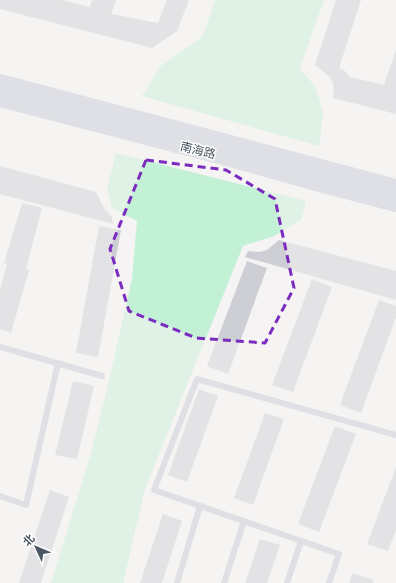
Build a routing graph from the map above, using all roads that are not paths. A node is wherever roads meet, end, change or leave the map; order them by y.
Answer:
1 (0, 83) edge
2 (0, 98) edge
3 (396, 188) edge
4 (396, 203) edge
5 (0, 347) edge
6 (58, 363) junction
7 (102, 376) dead end
8 (396, 435) edge
9 (0, 496) edge
10 (200, 506) junction
11 (244, 522) junction
12 (300, 541) junction
13 (177, 583) edge
14 (224, 583) edge
15 (287, 583) edge
16 (329, 583) edge

1 - 3 main road, 南海路
2 - 4 main road, 南海路
5 - 6 lane
6 - 7 lane
6 - 9 lane
8 - 10 lane
10 - 11 lane
10 - 13 lane
11 - 12 lane
11 - 14 lane
12 - 15 lane
12 - 16 lane

